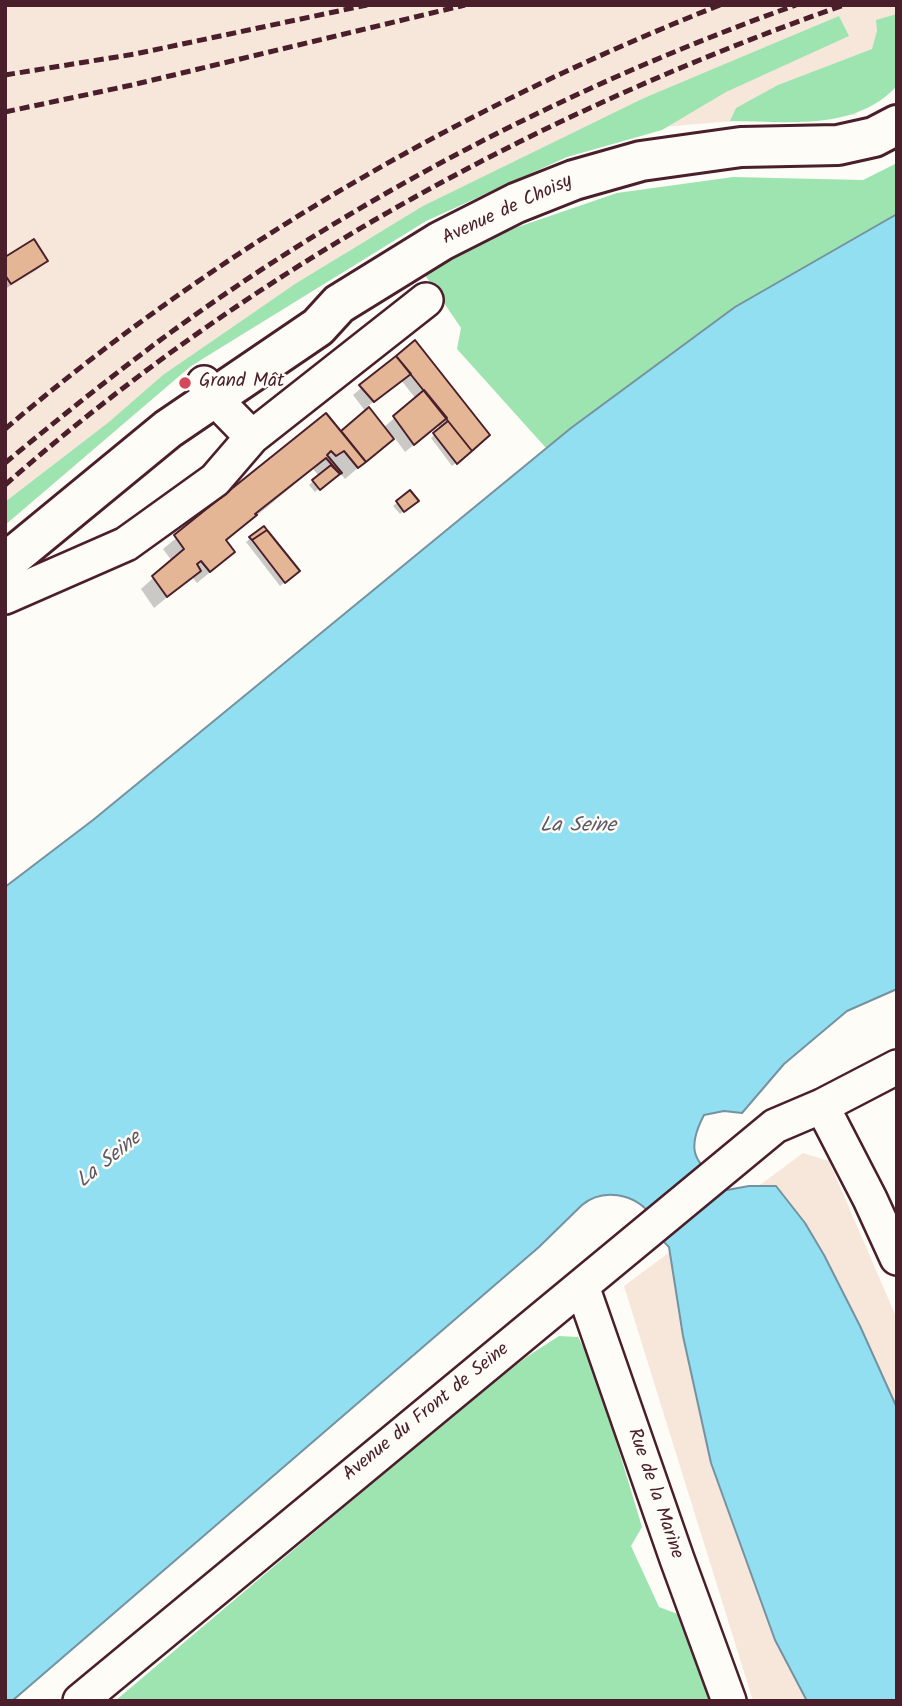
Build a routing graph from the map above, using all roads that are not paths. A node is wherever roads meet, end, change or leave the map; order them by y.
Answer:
1 (897, 125) edge
2 (426, 300) dead end
3 (209, 390) junction
4 (252, 437) junction
5 (5, 537) edge
6 (5, 563) edge
7 (5, 597) edge
8 (897, 1067) edge
9 (822, 1107) junction
10 (897, 1258) edge
11 (582, 1286) junction
12 (80, 1701) edge
13 (729, 1701) edge

1 - 3 main road, Avenue de Choisy
2 - 4 street
3 - 4 street
3 - 5 main road, Avenue de Choisy
3 - 6 main road, Avenue de Choisy
4 - 7 street
8 - 9 street
9 - 10 street
9 - 11 street, Avenue du Front de Seine
11 - 12 street, Avenue du Front de Seine
11 - 13 street, Rue de la Marine

